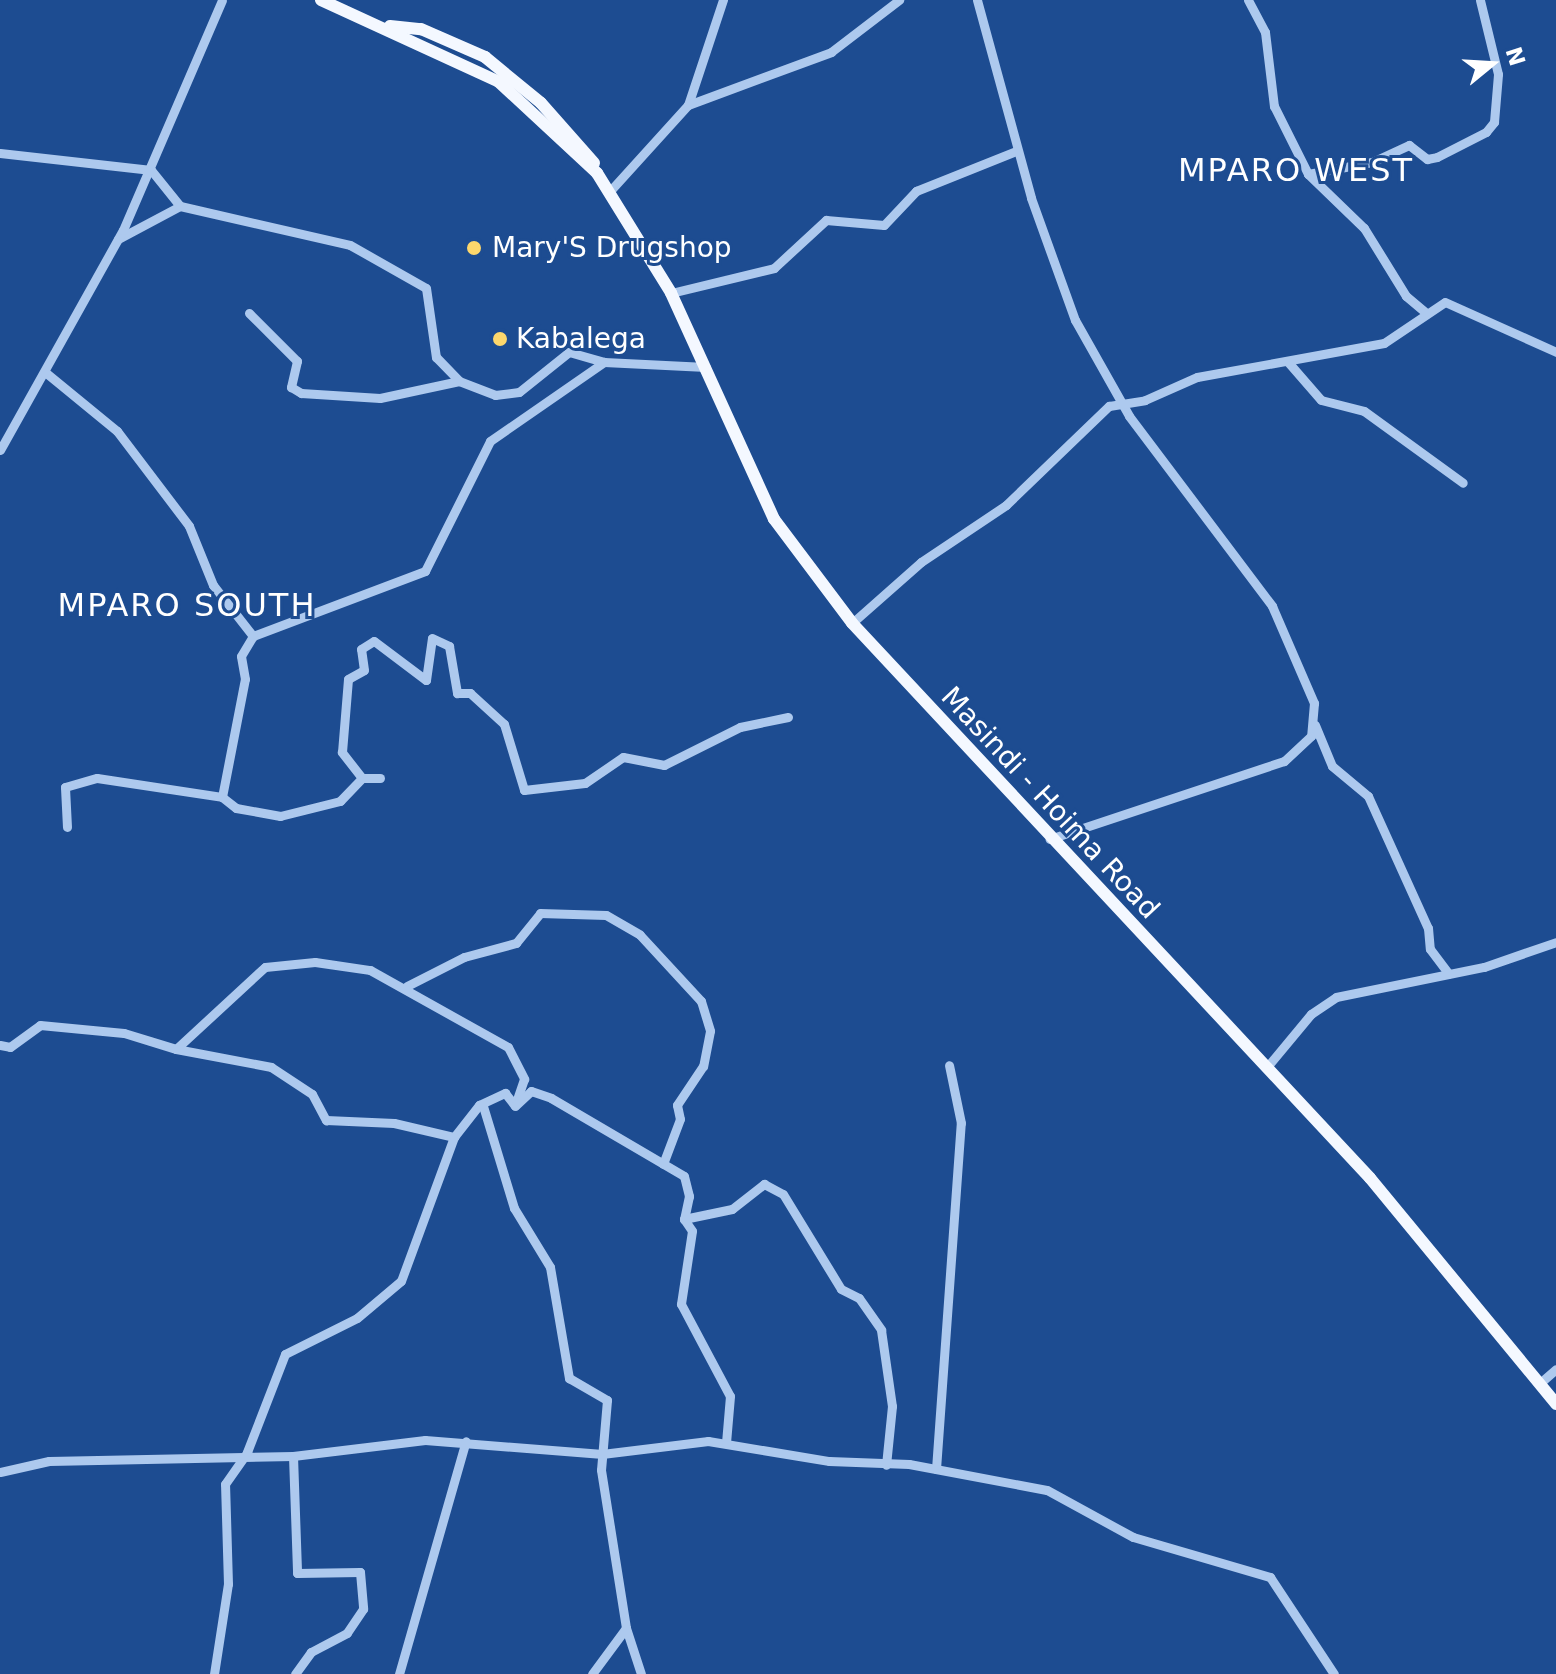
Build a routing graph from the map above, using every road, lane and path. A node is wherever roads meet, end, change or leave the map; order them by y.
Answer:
1 (222, 0) edge
2 (321, 0) edge
3 (723, 0) edge
4 (899, 0) edge
5 (977, 0) edge
6 (1248, 0) edge
7 (1480, 0) edge
8 (688, 105) junction
9 (1016, 151) junction
10 (0, 153) edge
11 (151, 170) junction
12 (1308, 174) junction
13 (610, 191) junction
14 (180, 206) junction
15 (118, 239) junction
16 (671, 293) junction
17 (249, 313) dead end
18 (1426, 313) junction
19 (1556, 352) edge
20 (604, 362) junction
21 (1288, 362) junction
22 (706, 367) junction
23 (45, 372) junction
24 (459, 381) junction
25 (1122, 405) junction
26 (0, 450) edge
27 (1463, 483) dead end
28 (852, 623) junction
29 (253, 636) junction
30 (788, 717) dead end
31 (1315, 725) junction
32 (362, 778) junction
33 (380, 778) dead end
34 (222, 797) junction
35 (67, 827) dead end
36 (1050, 839) junction
37 (1556, 942) edge
38 (1449, 974) junction
39 (407, 986) junction
40 (0, 1045) edge
41 (176, 1049) junction
42 (949, 1065) dead end
43 (1267, 1067) junction
44 (483, 1106) junction
45 (515, 1106) junction
46 (454, 1137) junction
47 (663, 1164) junction
48 (684, 1219) junction
49 (1556, 1369) edge
50 (1540, 1383) junction
51 (1556, 1404) edge
52 (466, 1441) junction
53 (726, 1443) junction
54 (247, 1452) junction
55 (602, 1454) junction
56 (293, 1456) junction
57 (886, 1465) junction
58 (936, 1469) junction
59 (0, 1472) edge
60 (626, 1628) junction
61 (214, 1674) edge
62 (295, 1674) edge
63 (399, 1674) edge
64 (592, 1674) edge
65 (641, 1674) edge
66 (1334, 1674) edge

1 - 11 street
2 - 13 main road, Masindi - Hoima Road
3 - 8 street
4 - 8 street
5 - 9 street
6 - 12 street
7 - 12 street
8 - 13 street
9 - 16 street
9 - 25 street
10 - 11 street
11 - 14 street
11 - 15 street
12 - 18 street
13 - 16 main road, Masindi - Hoima Road
14 - 15 street
14 - 24 street
15 - 23 street
16 - 22 main road, Masindi - Hoima Road
17 - 24 street
18 - 19 street
18 - 21 street
20 - 22 street
20 - 24 street
20 - 29 street
21 - 25 street
21 - 27 street
22 - 28 main road, Masindi - Hoima Road
23 - 26 street
23 - 29 street
25 - 28 street
25 - 31 street
28 - 36 main road, Masindi - Hoima Road
29 - 34 street
30 - 32 street
31 - 36 street
31 - 38 street
32 - 33 street
32 - 34 street
34 - 35 street
36 - 43 main road, Masindi - Hoima Road
37 - 38 street
38 - 43 street
39 - 41 street
39 - 45 street
39 - 47 street
40 - 41 street
41 - 46 street
42 - 58 street
43 - 50 main road, Masindi - Hoima Road
44 - 45 street
44 - 46 street
44 - 55 street
45 - 47 street
46 - 54 street
47 - 48 street
48 - 53 street
48 - 57 street
49 - 50 street
50 - 51 main road, Masindi - Hoima Road
52 - 55 street
52 - 56 street
52 - 63 street
53 - 55 street
53 - 57 street
54 - 56 street
54 - 59 street
54 - 61 street
55 - 60 street
56 - 62 street
57 - 58 street
58 - 66 street
60 - 64 street
60 - 65 street

